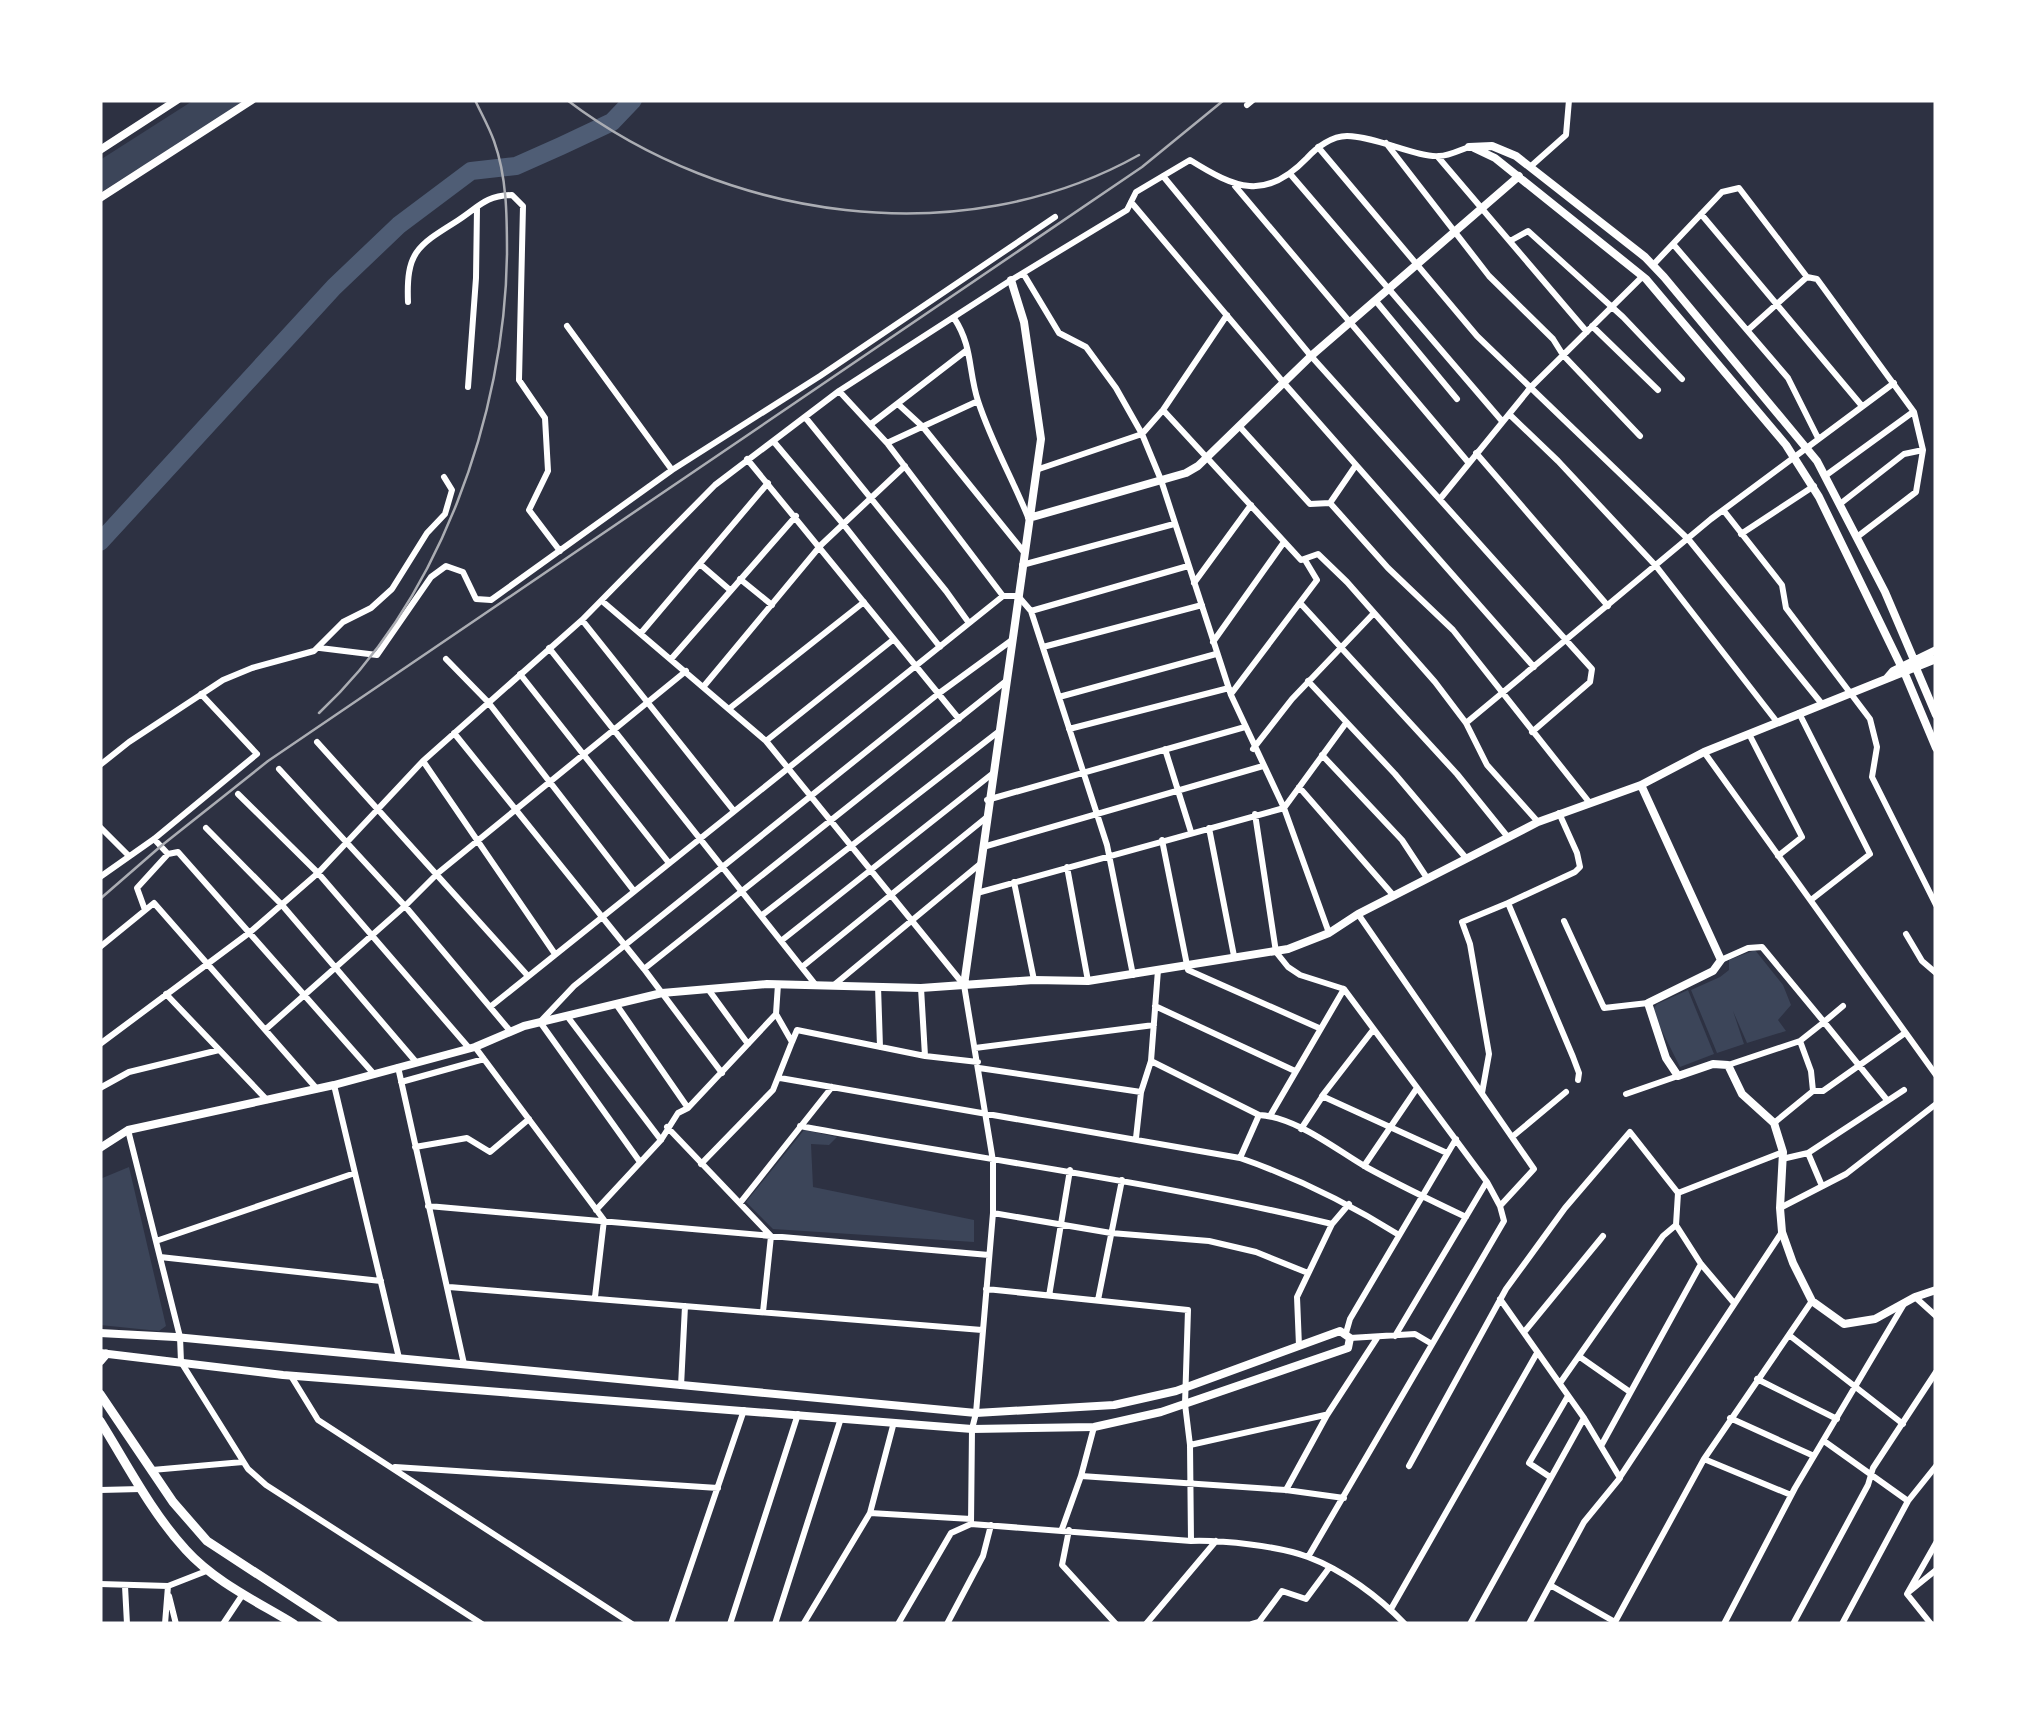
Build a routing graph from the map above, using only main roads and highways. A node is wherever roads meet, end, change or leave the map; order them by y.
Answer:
1 (100, 1394) edge
2 (100, 1421) edge
3 (294, 1624) edge
4 (334, 1624) edge

1 - 4 main road
2 - 3 main road

